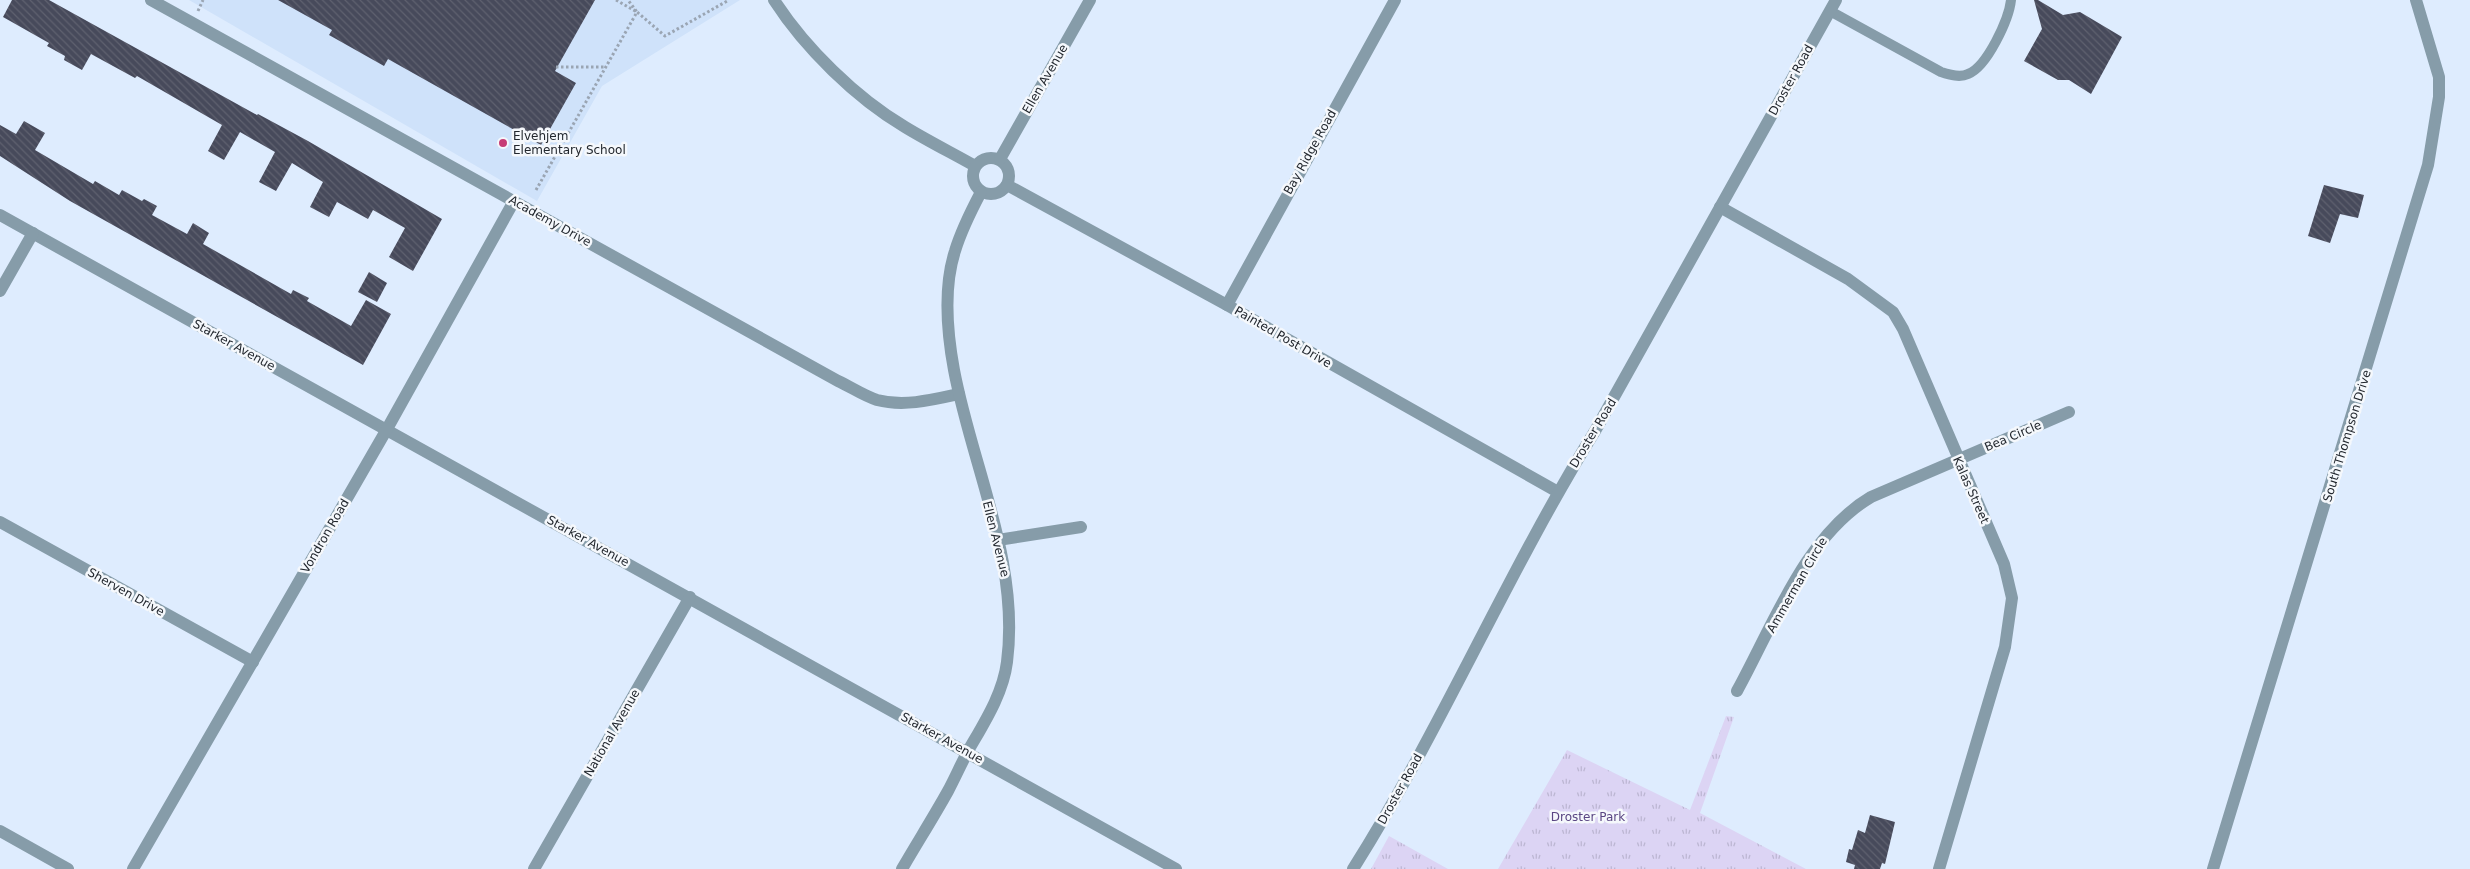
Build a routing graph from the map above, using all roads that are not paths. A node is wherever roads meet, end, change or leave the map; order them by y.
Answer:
1 (151, 0) edge
2 (774, 0) edge
3 (1090, 0) edge
4 (1395, 0) edge
5 (2010, 0) edge
6 (2416, 0) edge
7 (1833, 6) edge
8 (1000, 159) junction
9 (975, 166) junction
10 (1007, 185) junction
11 (981, 192) junction
12 (514, 201) junction
13 (1720, 208) junction
14 (0, 215) edge
15 (33, 233) junction
16 (0, 291) edge
17 (1226, 305) junction
18 (959, 394) junction
19 (2070, 412) dead end
20 (387, 429) junction
21 (1957, 460) junction
22 (1558, 492) junction
23 (0, 522) edge
24 (1081, 528) dead end
25 (998, 540) junction
26 (690, 597) junction
27 (253, 662) junction
28 (1737, 691) dead end
29 (968, 752) junction
30 (0, 831) edge
31 (68, 869) edge
32 (133, 869) edge
33 (534, 869) edge
34 (902, 869) edge
35 (1176, 869) edge
36 (1354, 869) edge
37 (1939, 869) edge
38 (2213, 869) edge

1 - 12 street, Academy Drive
2 - 9 street
3 - 8 street, Ellen Avenue
4 - 17 street, Bay Ridge Road
5 - 7 lane
6 - 38 street, South Thompson Drive
7 - 13 street, Droster Road
8 - 9 street
8 - 10 street
9 - 11 street
10 - 11 street
10 - 17 street, Painted Post Drive
11 - 18 street, Ellen Avenue
12 - 18 street, Academy Drive
12 - 20 street, Vondron Road
13 - 21 street, Kalas Street
13 - 22 street, Droster Road
14 - 15 street, Starker Avenue
15 - 16 street
15 - 20 street, Starker Avenue
17 - 22 street, Painted Post Drive
18 - 25 street, Ellen Avenue
19 - 21 street, Bea Circle
20 - 26 street, Starker Avenue
20 - 27 street, Vondron Road
21 - 28 street, Ammerman Circle
21 - 37 street, Kalas Street
22 - 36 street, Droster Road
23 - 27 street, Sherven Drive
24 - 25 street
25 - 29 street, Ellen Avenue
26 - 29 street, Starker Avenue
26 - 33 street, National Avenue
27 - 32 street, Vondron Road
29 - 34 street, Ellen Avenue
29 - 35 street, Starker Avenue
30 - 31 street

